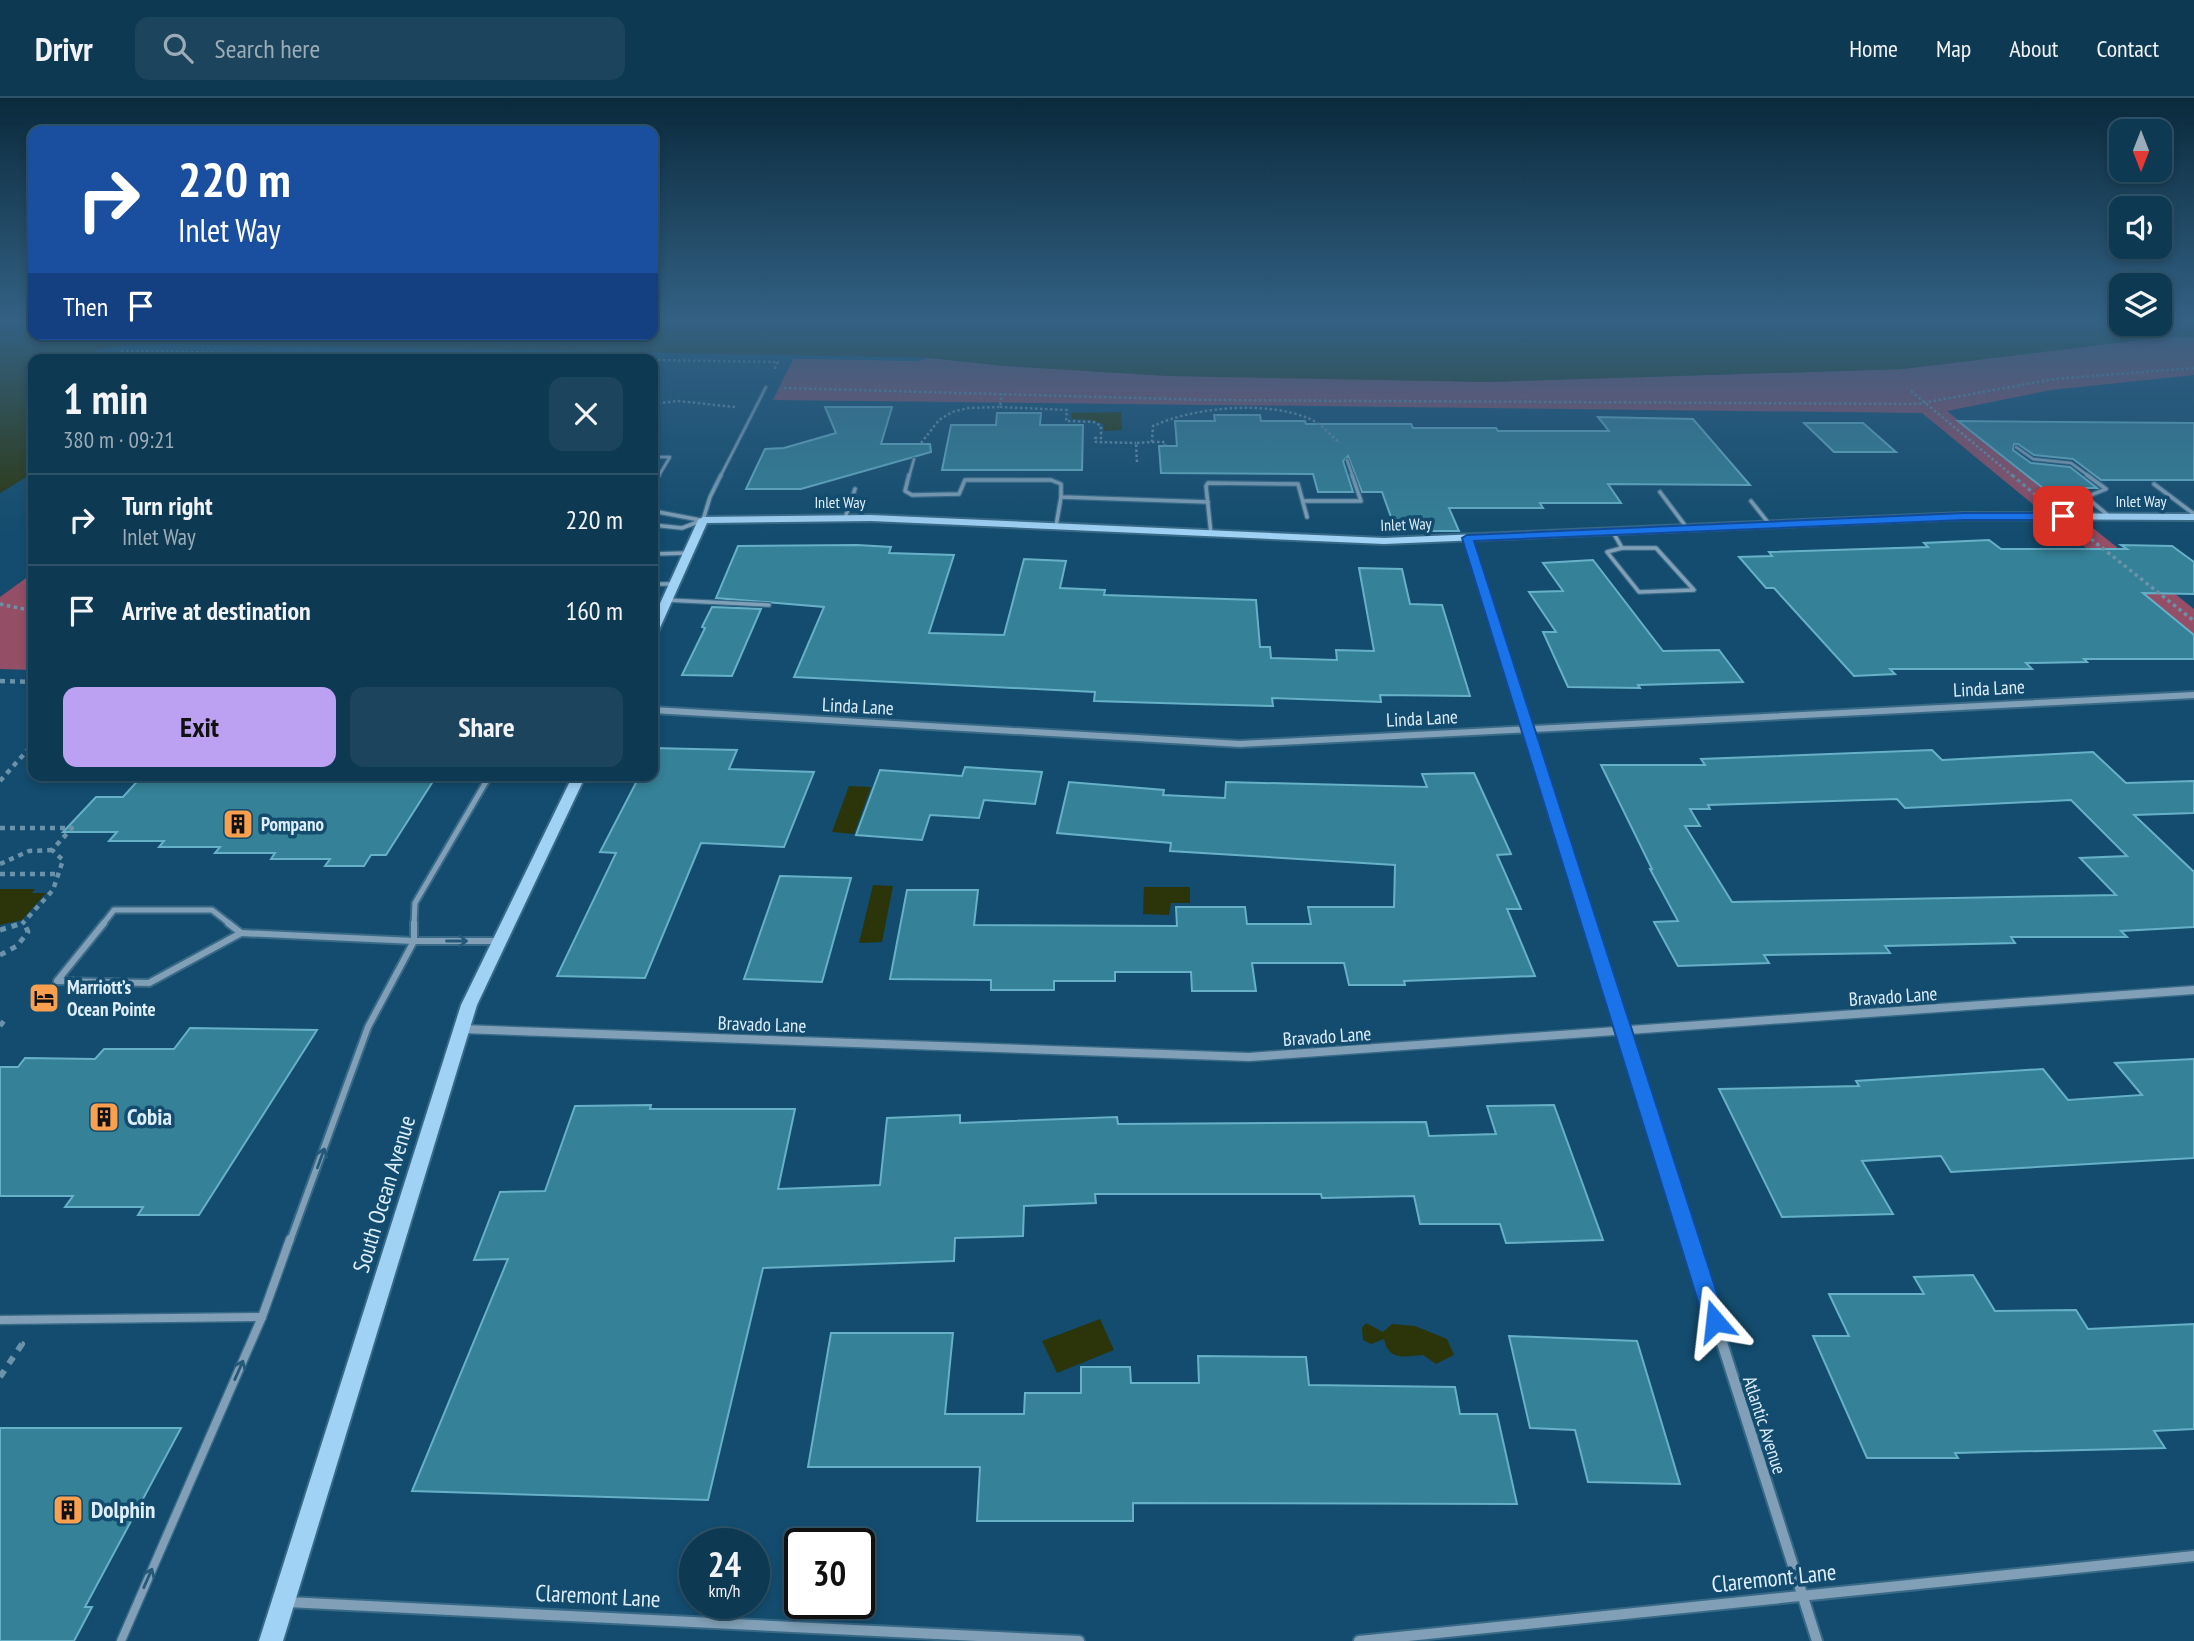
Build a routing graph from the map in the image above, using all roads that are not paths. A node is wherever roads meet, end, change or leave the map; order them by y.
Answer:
1 (763, 392) edge
2 (2017, 447) dead end
3 (658, 457) edge
4 (914, 459) road end
5 (1347, 460) road end
6 (658, 477) edge
7 (2154, 484) dead end
8 (855, 489) dead end
9 (1660, 492) dead end
10 (1061, 497) junction
11 (1303, 501) junction
12 (1751, 501) dead end
13 (1208, 502) junction
14 (658, 512) edge
15 (2194, 515) edge
16 (2109, 516) junction
17 (1307, 517) dead end
18 (845, 518) junction
19 (703, 520) junction
20 (1770, 525) junction
21 (658, 526) edge
22 (1056, 526) junction
23 (1687, 528) junction
24 (1613, 532) junction
25 (1211, 534) junction
26 (1467, 538) junction
27 (1622, 548) junction
28 (688, 553) junction
29 (658, 554) edge
30 (658, 584) edge
31 (673, 584) junction
32 (667, 600) junction
33 (769, 605) dead end
34 (658, 616) edge
35 (2194, 695) edge
36 (658, 710) edge
37 (1528, 729) junction
38 (486, 781) edge
39 (577, 781) edge
40 (241, 933) junction
41 (414, 941) junction
42 (500, 941) junction
43 (2194, 990) edge
44 (461, 1029) junction
45 (1623, 1030) junction
46 (262, 1317) junction
47 (0, 1320) edge
48 (2194, 1556) edge
49 (1802, 1596) junction
50 (283, 1601) junction
51 (121, 1641) edge
52 (271, 1641) edge
53 (1079, 1641) edge
54 (1359, 1641) edge
55 (1817, 1641) edge

1 - 19 lane
2 - 16 lane
3 - 6 lane
4 - 10 lane
5 - 11 lane
7 - 15 lane
8 - 18 lane
9 - 23 lane
10 - 13 lane
10 - 22 lane
11 - 13 lane
11 - 17 lane
12 - 20 lane
13 - 25 lane
14 - 19 lane
15 - 16 street, Inlet Way
16 - 20 street, Inlet Way
18 - 19 street, Inlet Way
18 - 22 street, Inlet Way
19 - 21 lane
19 - 28 street
20 - 23 street, Inlet Way
22 - 25 street, Inlet Way
23 - 24 street, Inlet Way
24 - 26 street, Inlet Way
24 - 27 lane
25 - 26 street, Inlet Way
26 - 37 street, Atlantic Avenue
27 - 27 lane
28 - 29 lane
28 - 31 street
30 - 31 lane
31 - 32 street
32 - 33 lane
32 - 34 street
35 - 37 street, Linda Lane
36 - 37 street, Linda Lane
37 - 45 street, Atlantic Avenue
38 - 41 lane
39 - 42 street, South Ocean Avenue
40 - 40 lane
40 - 41 lane
41 -> 42 lane
46 -> 41 lane
42 - 44 street, South Ocean Avenue
43 - 45 street, Bravado Lane
44 - 45 street, Bravado Lane
44 - 50 street, South Ocean Avenue
45 - 49 street, Atlantic Avenue
46 - 47 lane
51 -> 46 lane
48 - 49 street, Claremont Lane
49 - 54 street, Claremont Lane
49 - 55 street, Atlantic Avenue
50 - 52 street, South Ocean Avenue
50 - 53 street, Claremont Lane

